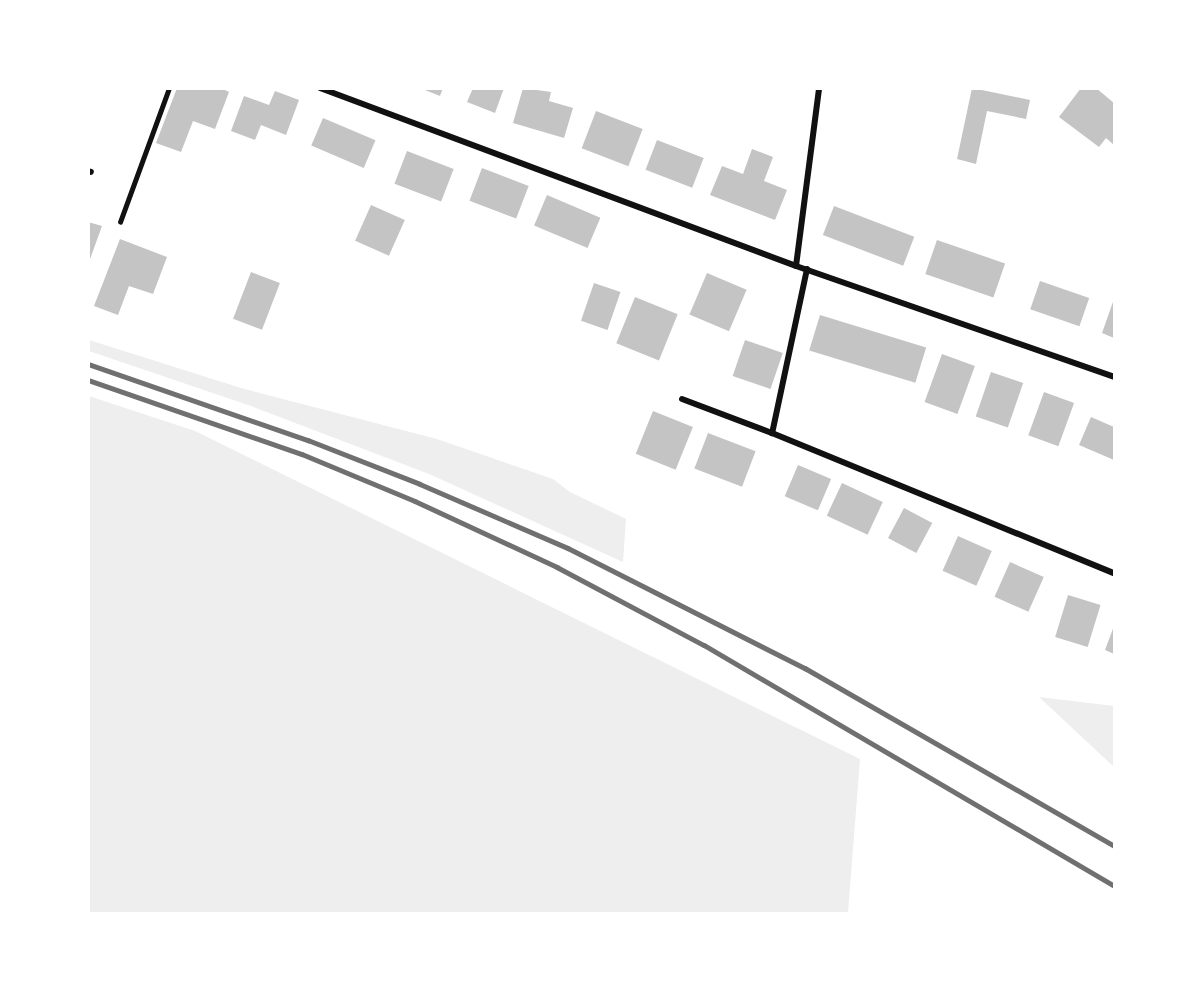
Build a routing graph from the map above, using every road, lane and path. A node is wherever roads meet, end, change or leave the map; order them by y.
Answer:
1 (169, 88) edge
2 (320, 88) edge
3 (819, 88) edge
4 (120, 222) dead end
5 (796, 266) junction
6 (807, 269) junction
7 (1114, 377) edge
8 (682, 399) dead end
9 (772, 433) junction
10 (1114, 573) edge

1 - 4 lane
2 - 5 street
3 - 5 street
5 - 6 street
6 - 7 street
6 - 9 street
8 - 9 street
9 - 10 street

